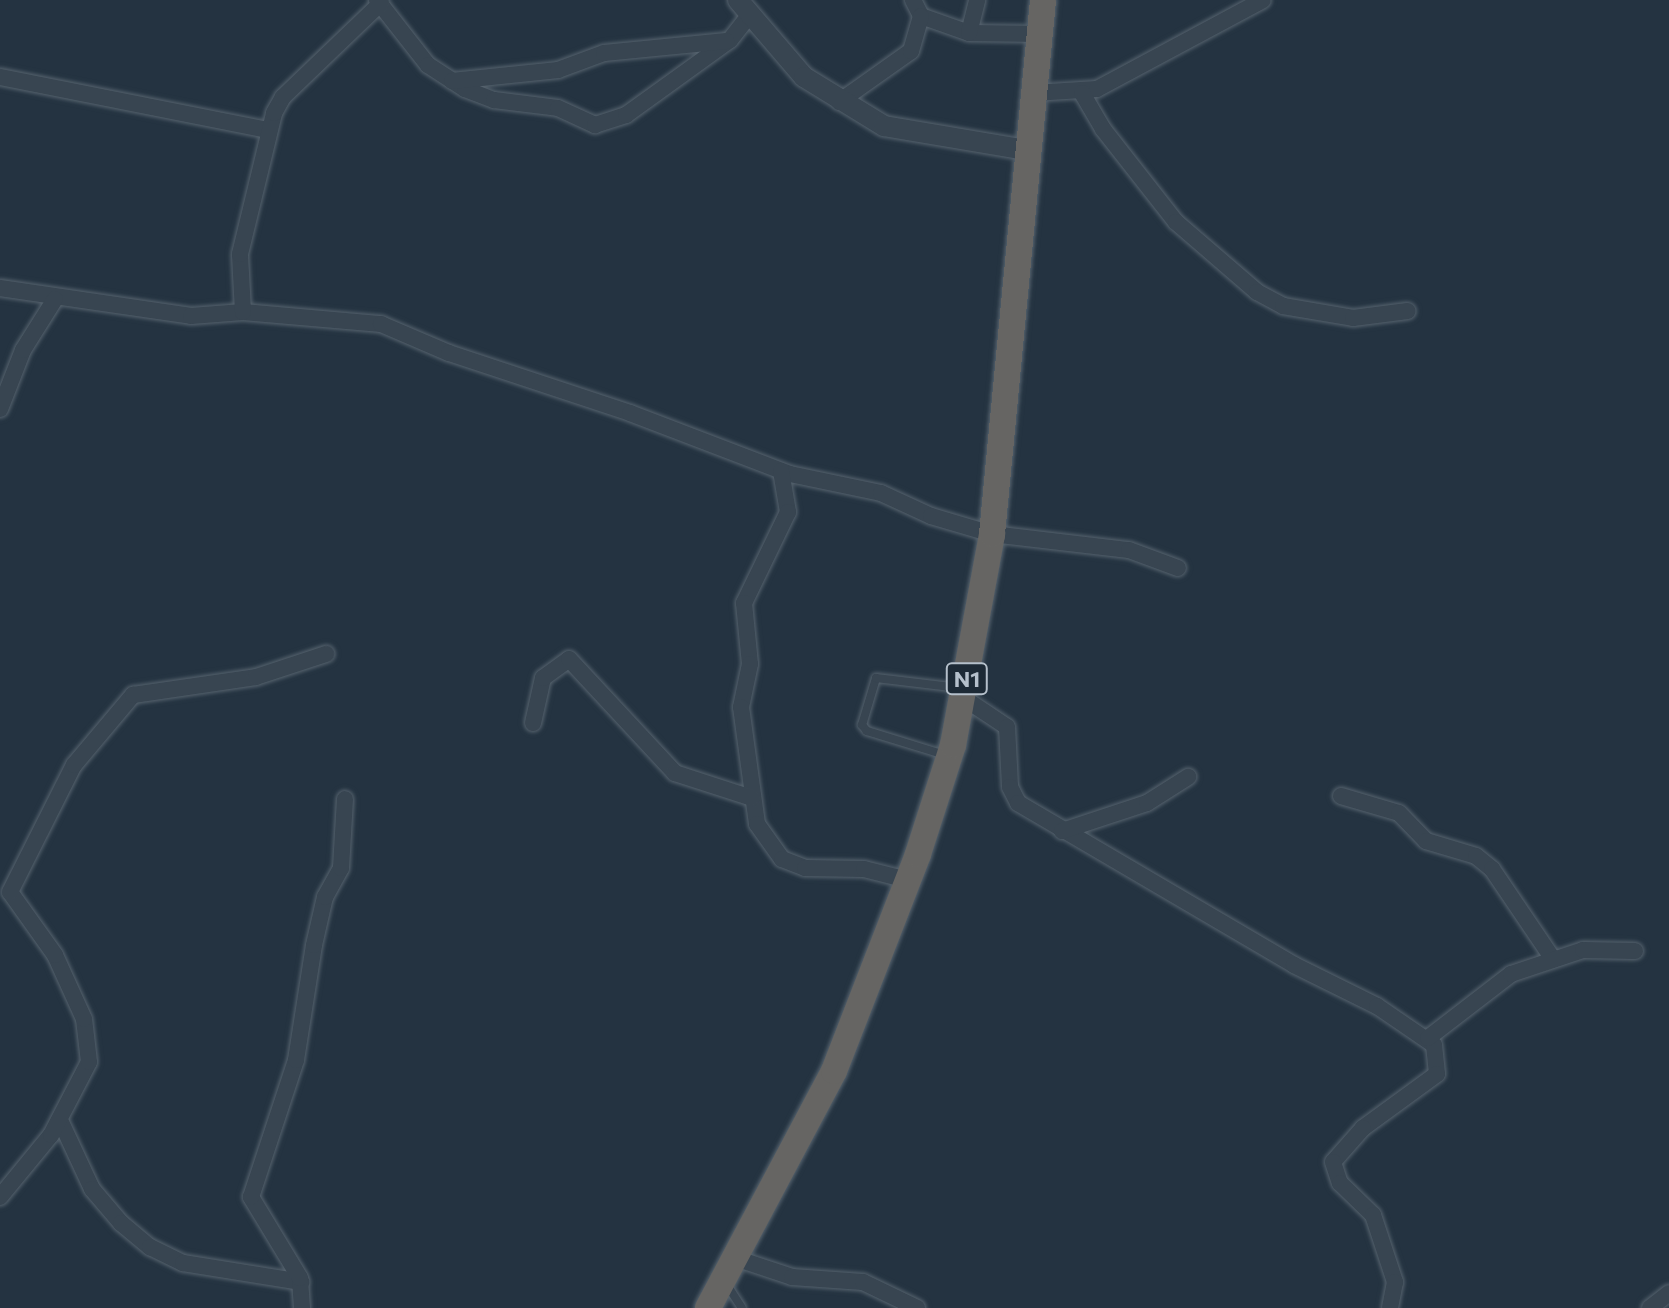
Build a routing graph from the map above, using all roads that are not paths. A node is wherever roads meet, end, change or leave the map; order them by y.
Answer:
1 (913, 0) edge
2 (977, 0) edge
3 (1043, 0) edge
4 (1263, 0) edge
5 (379, 2) edge
6 (744, 7) edge
7 (921, 16) junction
8 (969, 33) junction
9 (1041, 34) junction
10 (730, 40) junction
11 (0, 77) edge
12 (452, 81) junction
13 (1034, 93) junction
14 (1082, 93) junction
15 (839, 102) junction
16 (267, 130) junction
17 (1026, 150) junction
18 (0, 288) edge
19 (55, 299) junction
20 (1408, 311) dead end
21 (243, 312) junction
22 (0, 409) edge
23 (781, 471) junction
24 (992, 534) junction
25 (1178, 568) dead end
26 (326, 654) dead end
27 (963, 693) junction
28 (533, 723) dead end
29 (950, 756) junction
30 (1188, 777) dead end
31 (1341, 796) dead end
32 (752, 798) junction
33 (345, 799) dead end
34 (1062, 831) junction
35 (907, 880) junction
36 (1635, 951) dead end
37 (1553, 959) junction
38 (1428, 1038) junction
39 (60, 1120) junction
40 (0, 1197) edge
41 (730, 1269) junction
42 (301, 1282) junction
43 (1669, 1293) edge
44 (302, 1308) edge
45 (708, 1308) edge
46 (742, 1308) edge
47 (917, 1308) edge
48 (1390, 1308) edge
49 (1650, 1308) edge

1 - 7 street
2 - 8 street
3 - 9 highway, N1
4 - 14 street
5 - 12 street
5 - 16 street
6 - 10 street
6 - 15 street
7 - 8 street
7 - 15 street
8 - 9 street
9 - 13 highway, N1
10 - 12 street
10 - 12 street
11 - 16 street
13 - 14 street
13 - 17 highway, N1
14 - 20 street
15 - 17 street
16 - 21 street
17 - 24 highway, N1
18 - 19 street
19 - 21 street
19 - 22 street
21 - 23 street
23 - 24 street
23 - 32 street
24 - 25 street
24 - 27 highway, N1
26 - 39 street
27 - 29 highway, N1
27 - 29 lane
27 - 34 street
28 - 32 street
29 - 35 highway, N1
30 - 34 street
31 - 37 street
32 - 35 street
33 - 42 street
34 - 38 street
35 - 41 highway, N1
36 - 37 street
37 - 38 street
38 - 48 street
39 - 40 street
39 - 42 street
41 - 45 highway, N1
41 - 46 lane
41 - 47 street
42 - 44 street
43 - 49 street

